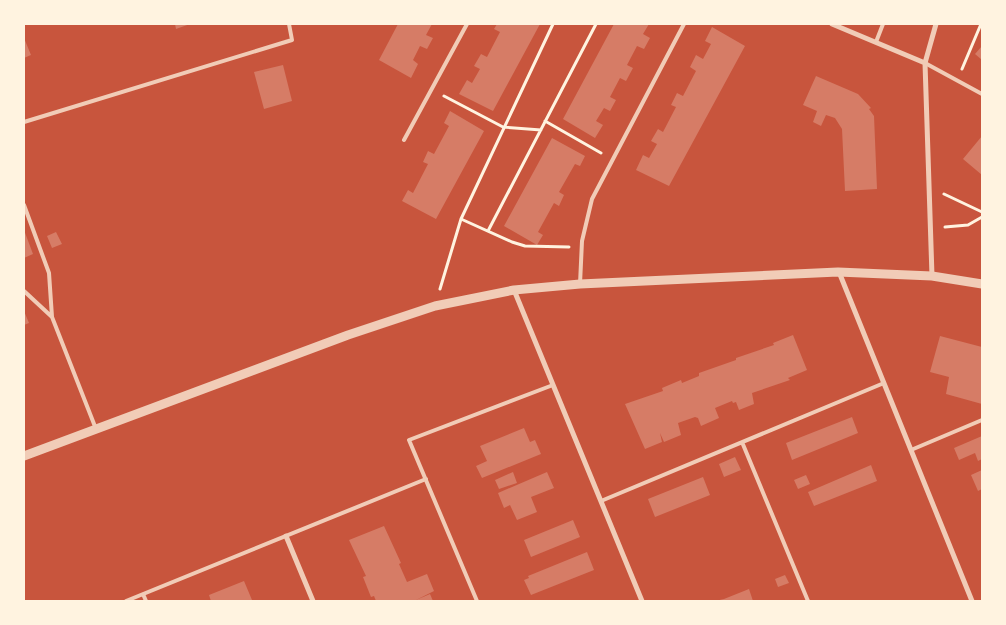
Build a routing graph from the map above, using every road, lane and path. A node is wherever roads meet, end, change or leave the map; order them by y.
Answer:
1 (289, 24) edge
2 (467, 24) edge
3 (553, 24) edge
4 (596, 24) edge
5 (684, 24) edge
6 (832, 24) edge
7 (883, 24) edge
8 (936, 24) edge
9 (981, 24) edge
10 (876, 42) junction
11 (925, 63) junction
12 (957, 79) junction
13 (432, 89) junction
14 (982, 94) edge
15 (24, 122) edge
16 (545, 122) junction
17 (503, 127) junction
18 (541, 130) junction
19 (404, 140) dead end
20 (613, 159) junction
21 (929, 188) junction
22 (24, 205) edge
23 (982, 212) edge
24 (982, 217) edge
25 (461, 219) junction
26 (930, 228) junction
27 (488, 231) junction
28 (582, 248) junction
29 (838, 272) junction
30 (932, 276) junction
31 (580, 284) junction
32 (982, 284) edge
33 (514, 290) junction
34 (24, 291) edge
35 (434, 306) junction
36 (52, 316) junction
37 (884, 383) junction
38 (553, 385) junction
39 (982, 420) edge
40 (96, 429) junction
41 (742, 442) junction
42 (911, 450) junction
43 (24, 456) edge
44 (426, 479) junction
45 (601, 501) junction
46 (286, 536) junction
47 (143, 594) junction
48 (126, 601) edge
49 (146, 601) edge
50 (313, 601) edge
51 (477, 601) edge
52 (642, 601) edge
53 (808, 601) edge
54 (972, 601) edge

1 - 15 lane
2 - 13 lane
3 - 17 path
4 - 16 path
5 - 20 lane
6 - 10 street
7 - 10 lane
8 - 11 street
9 - 12 path
10 - 11 street
11 - 12 lane
11 - 21 street
12 - 14 lane
13 - 17 path
13 - 19 lane
16 - 18 path
16 - 20 path
17 - 18 path
17 - 25 path
18 - 27 path
20 - 28 lane
21 - 23 path
21 - 26 street
22 - 36 lane
24 - 26 path
25 - 27 path
25 - 35 path
26 - 30 street
27 - 28 path
28 - 31 lane
29 - 30 street
29 - 31 street
29 - 37 street
30 - 32 street
31 - 33 street
33 - 35 street
33 - 38 street
34 - 36 lane
35 - 40 street
36 - 40 lane
37 - 41 lane
37 - 42 street
38 - 44 lane
38 - 45 street
39 - 42 lane
40 - 43 street
41 - 45 lane
41 - 53 lane
42 - 54 street
44 - 46 lane
44 - 51 lane
45 - 52 street
46 - 47 lane
46 - 50 street
47 - 48 lane
47 - 49 lane

